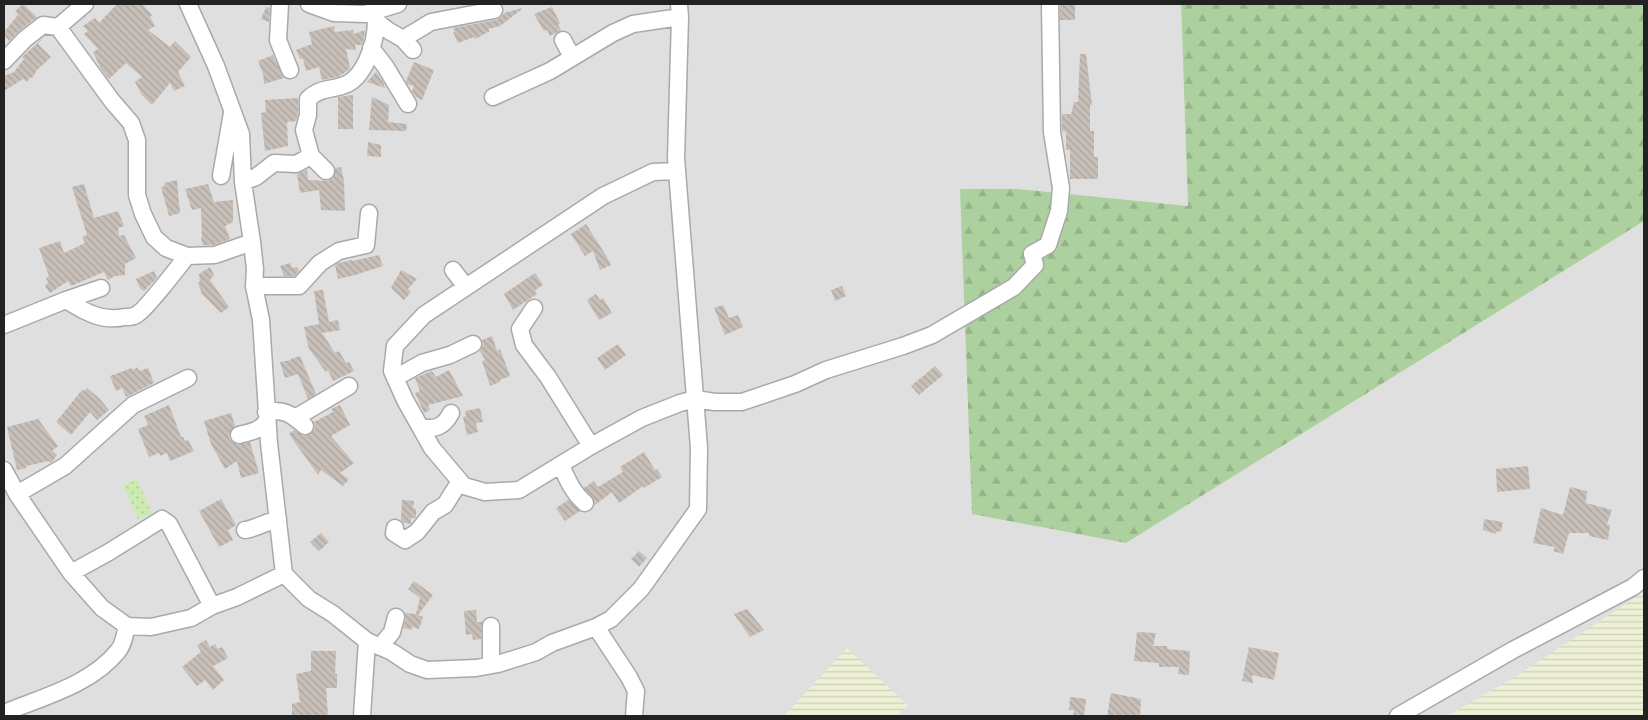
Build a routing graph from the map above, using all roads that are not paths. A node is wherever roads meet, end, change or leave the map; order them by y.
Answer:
1 (85, 4) edge
2 (280, 4) edge
3 (309, 4) edge
4 (398, 4) edge
5 (1050, 4) edge
6 (195, 6) edge
7 (494, 10) dead end
8 (679, 11) edge
9 (375, 16) junction
10 (58, 27) junction
11 (563, 40) dead end
12 (371, 48) junction
13 (572, 57) junction
14 (4, 61) edge
15 (290, 70) dead end
16 (493, 96) dead end
17 (408, 104) dead end
18 (232, 110) junction
19 (311, 156) junction
20 (326, 170) dead end
21 (677, 170) junction
22 (221, 176) dead end
23 (243, 182) junction
24 (370, 213) dead end
25 (252, 242) junction
26 (187, 256) junction
27 (453, 270) dead end
28 (254, 286) junction
29 (466, 286) junction
30 (101, 288) dead end
31 (66, 300) junction
32 (534, 308) dead end
33 (4, 325) edge
34 (473, 344) dead end
35 (188, 378) dead end
36 (402, 384) junction
37 (350, 386) dead end
38 (695, 399) junction
39 (451, 413) dead end
40 (267, 416) junction
41 (420, 427) junction
42 (239, 435) dead end
43 (591, 446) junction
44 (561, 465) junction
45 (4, 470) edge
46 (460, 481) junction
47 (17, 494) junction
48 (585, 503) dead end
49 (278, 519) junction
50 (395, 528) dead end
51 (245, 530) dead end
52 (71, 572) junction
53 (284, 574) junction
54 (1644, 578) edge
55 (212, 606) junction
56 (396, 617) dead end
57 (127, 626) junction
58 (491, 626) dead end
59 (596, 627) junction
60 (374, 644) junction
61 (491, 665) junction
62 (9, 713) edge
63 (362, 716) edge
64 (634, 716) edge
65 (1398, 716) edge

1 - 10 street
2 - 15 street
3 - 9 street
4 - 9 street
5 - 38 street
6 - 18 street
7 - 9 street
8 - 13 street
8 - 21 street
9 - 12 street
10 - 14 street
10 - 26 street
11 - 13 street
12 - 17 street
12 - 19 street
13 - 16 street
18 - 22 street
18 - 23 street
19 - 20 street
19 - 23 street
21 - 29 street
21 - 38 street
23 - 25 street
24 - 28 street
25 - 26 street
25 - 28 street
26 - 31 street
27 - 29 street
28 - 40 street
29 - 36 street
30 - 31 street
31 - 33 street
32 - 43 street
34 - 36 street
35 - 47 street
36 - 41 street
37 - 40 street
38 - 43 street
38 - 59 street
39 - 41 street
40 - 42 street
40 - 49 street
41 - 46 street
43 - 44 street
44 - 46 street
44 - 48 street
45 - 47 street
46 - 50 street
47 - 52 street
49 - 51 street
49 - 53 street
52 - 55 street
52 - 57 street
53 - 55 street
53 - 60 street
54 - 65 street
55 - 57 street
56 - 60 street
57 - 62 street
58 - 61 street
59 - 61 street
59 - 64 street
60 - 61 street
60 - 63 street

